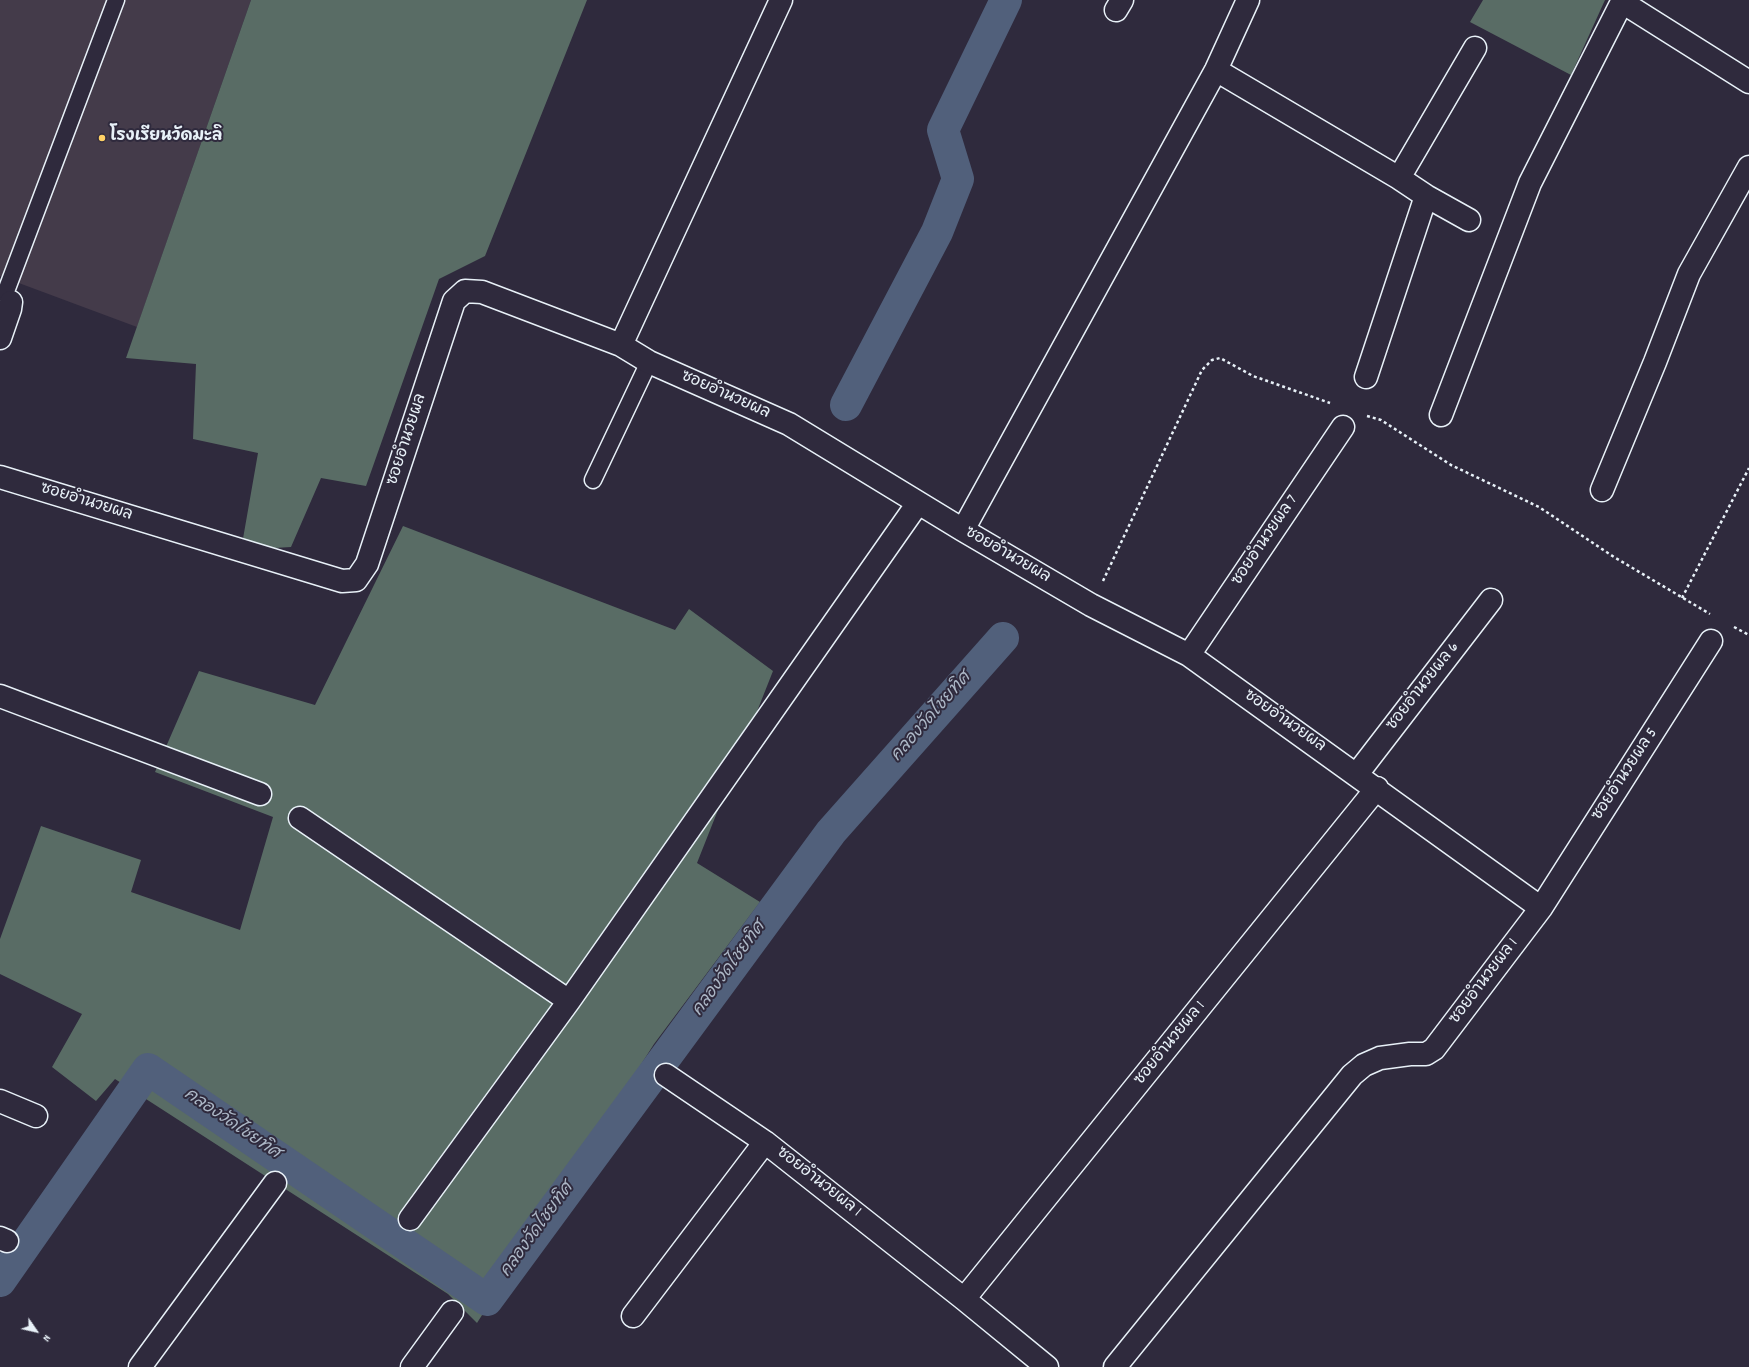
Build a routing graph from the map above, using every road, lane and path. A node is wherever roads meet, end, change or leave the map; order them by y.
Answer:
1 (116, 0) edge
2 (781, 0) edge
3 (1248, 0) edge
4 (1622, 1) edge
5 (1475, 48) dead end
6 (1216, 70) junction
7 (1749, 82) edge
8 (1749, 167) edge
9 (1399, 178) junction
10 (1426, 196) junction
11 (1469, 220) dead end
12 (5, 296) edge
13 (0, 338) edge
14 (621, 345) junction
15 (649, 362) junction
16 (1366, 377) dead end
17 (1336, 405) dead end
18 (1366, 415) dead end
19 (1441, 415) dead end
20 (1343, 427) dead end
21 (1749, 468) edge
22 (0, 477) edge
23 (593, 480) dead end
24 (1602, 490) dead end
25 (918, 503) junction
26 (963, 530) junction
27 (1682, 598) junction
28 (1491, 600) dead end
29 (1091, 605) junction
30 (1716, 617) dead end
31 (1730, 625) dead end
32 (1749, 635) edge
33 (1711, 641) dead end
34 (1189, 655) junction
35 (0, 696) edge
36 (1357, 774) junction
37 (1377, 788) junction
38 (260, 794) dead end
39 (300, 818) dead end
40 (1541, 908) junction
41 (569, 1001) junction
42 (666, 1075) dead end
43 (0, 1101) edge
44 (36, 1116) dead end
45 (765, 1142) junction
46 (275, 1183) dead end
47 (410, 1219) dead end
48 (964, 1299) junction
49 (452, 1312) dead end
50 (633, 1316) dead end
51 (1033, 1363) edge
52 (140, 1367) edge
53 (412, 1367) edge
54 (1115, 1367) edge

1 - 12 lane
2 - 14 street
3 - 6 street
4 - 7 street
4 - 19 street
5 - 9 street
6 - 9 street
6 - 26 street
8 - 24 street
9 - 10 street
10 - 11 street
10 - 16 street
12 - 13 street
14 - 15 street, ซอยอำนวยผล
14 - 22 street, ซอยอำนวยผล
15 - 23 lane
15 - 25 street, ซอยอำนวยผล
17 - 29 path
18 - 27 path
20 - 34 street, ซอยอำนวยผล 7
21 - 27 path
25 - 26 street, ซอยอำนวยผล
25 - 41 street
26 - 29 street, ซอยอำนวยผล
27 - 30 path
28 - 36 street, ซอยอำนวยผล 6
29 - 34 street, ซอยอำนวยผล
31 - 32 path
33 - 40 street, ซอยอำนวยผล 5
34 - 36 street, ซอยอำนวยผล
35 - 38 street
36 - 37 street, ซอยอำนวยผล
37 - 40 street, ซอยอำนวยผล
37 - 48 street, ซอยอำนวยผล 1
39 - 41 street
40 - 54 street, ซอยอำนวยผล 1
41 - 47 street
42 - 45 street, ซอยอำนวยผล 1
43 - 44 street
45 - 48 street, ซอยอำนวยผล 1
45 - 50 street
46 - 52 street
48 - 51 street, ซอยอำนวยผล 1
49 - 53 street

